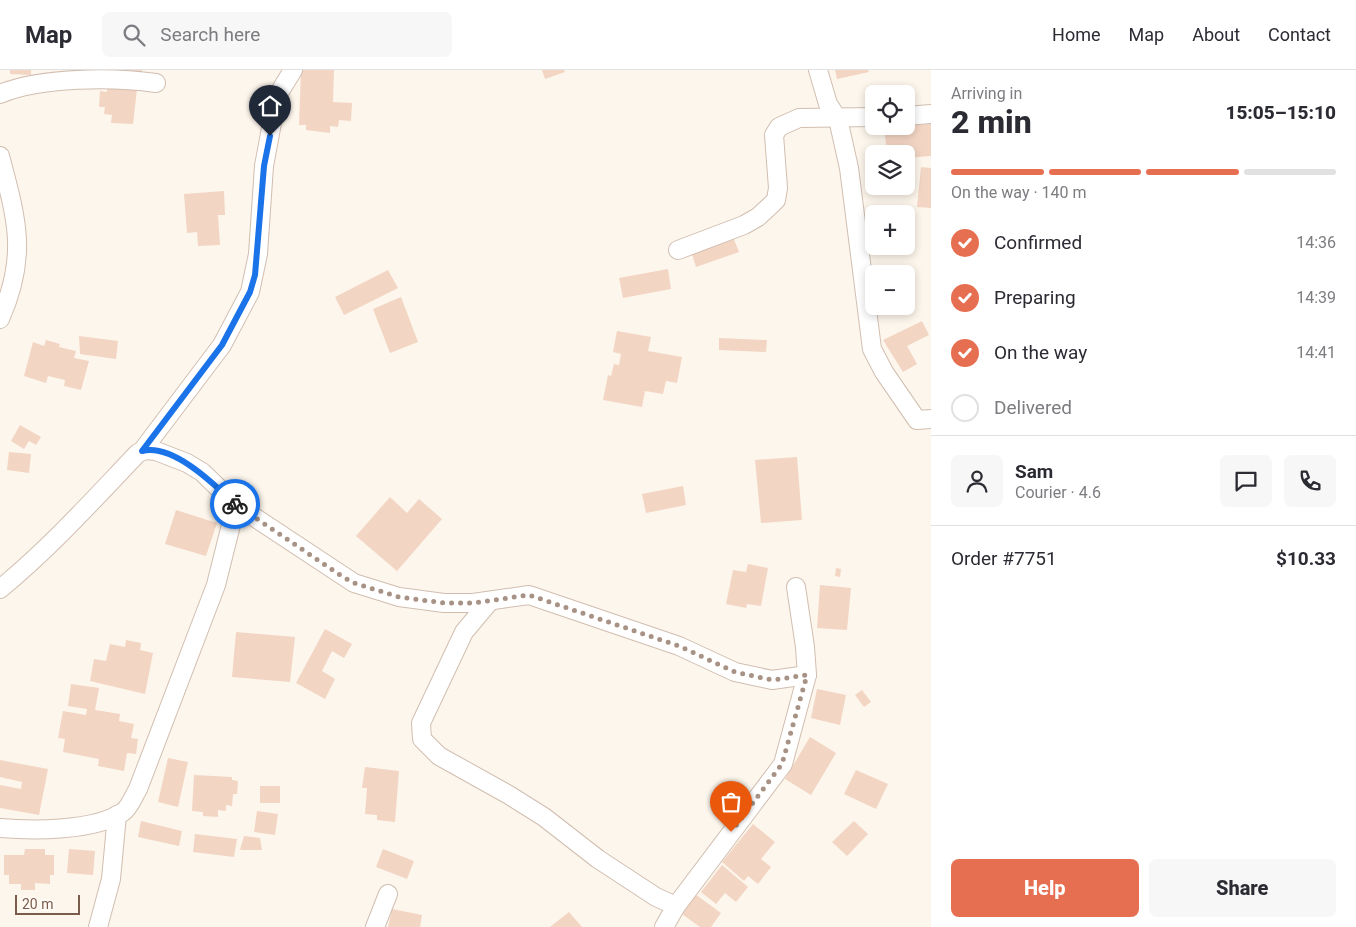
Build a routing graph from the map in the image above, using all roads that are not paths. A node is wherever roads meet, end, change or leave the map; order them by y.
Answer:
1 (293, 70) edge
2 (818, 70) edge
3 (156, 83) dead end
4 (0, 94) edge
5 (931, 114) edge
6 (915, 115) edge
7 (865, 118) edge
8 (838, 119) junction
9 (0, 156) edge
10 (678, 250) dead end
11 (0, 320) edge
12 (931, 419) edge
13 (142, 451) junction
14 (236, 505) junction
15 (796, 587) dead end
16 (0, 588) edge
17 (490, 601) junction
18 (807, 675) junction
19 (117, 815) junction
20 (0, 828) edge
21 (388, 894) dead end
22 (676, 906) junction
23 (98, 927) edge
24 (375, 927) edge
25 (664, 927) edge

1 - 13 street
2 - 8 street
3 - 4 street
5 - 6 street
7 - 8 street
8 - 10 street
8 - 12 street
9 - 11 street
13 - 14 street
13 - 16 street
14 - 17 street
14 - 19 street
15 - 18 street
17 - 18 street
17 - 22 street
18 - 22 street
19 - 20 street
19 - 23 street
21 - 24 street
22 - 25 street

